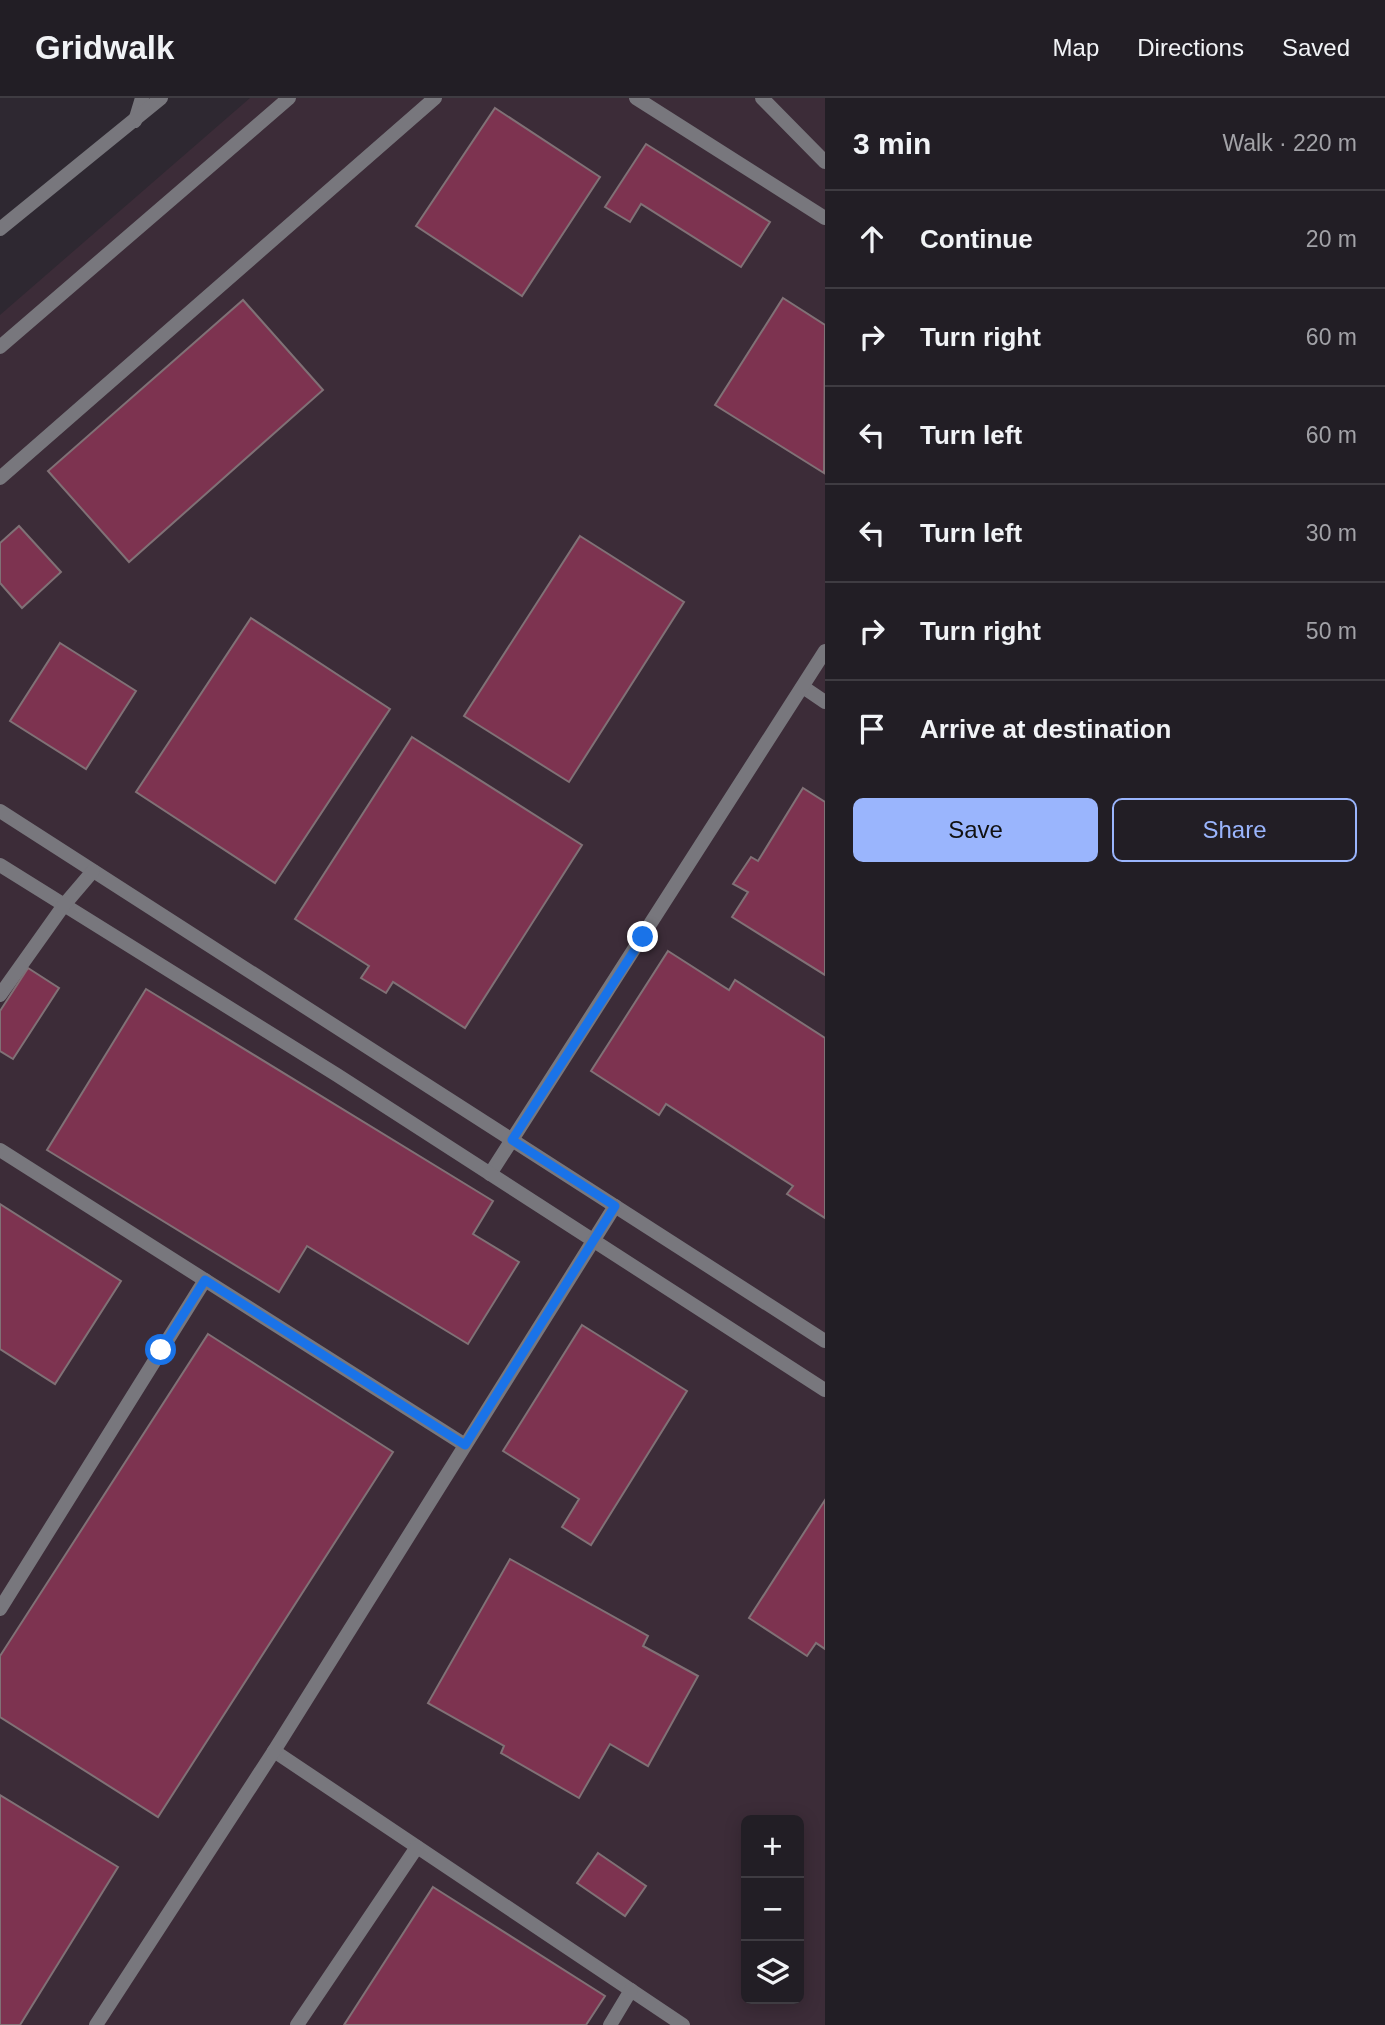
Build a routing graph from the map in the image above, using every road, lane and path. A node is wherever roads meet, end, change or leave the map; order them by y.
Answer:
1 (142, 98) edge
2 (161, 98) edge
3 (289, 98) edge
4 (435, 98) edge
5 (636, 98) edge
6 (762, 98) edge
7 (135, 121) junction
8 (825, 162) edge
9 (825, 218) edge
10 (0, 229) edge
11 (0, 347) edge
12 (0, 478) edge
13 (825, 651) edge
14 (803, 687) junction
15 (825, 702) edge
16 (0, 811) edge
17 (0, 866) edge
18 (93, 871) junction
19 (64, 905) junction
20 (0, 995) edge
21 (512, 1140) junction
22 (0, 1150) edge
23 (490, 1174) junction
24 (615, 1206) junction
25 (594, 1240) junction
26 (205, 1280) junction
27 (825, 1341) edge
28 (825, 1390) edge
29 (465, 1445) junction
30 (0, 1609) edge
31 (274, 1751) junction
32 (417, 1847) junction
33 (631, 1990) junction
34 (96, 2025) edge
35 (297, 2025) edge
36 (610, 2025) edge
37 (683, 2025) edge

1 - 7 street
2 - 7 street
3 - 11 street
4 - 12 street
5 - 9 street
6 - 8 street
7 - 10 street
13 - 14 street
14 - 15 street
14 - 21 street
16 - 18 street
17 - 19 street
18 - 19 street
18 - 21 street
19 - 20 street
19 - 23 street
21 - 23 street
21 - 24 street
22 - 26 street
23 - 25 street
24 - 25 street
24 - 27 street
25 - 28 street
25 - 29 street
26 - 29 street
26 - 30 street
29 - 31 street
31 - 32 street
31 - 34 street
32 - 33 street
32 - 35 street
33 - 36 street
33 - 37 street

